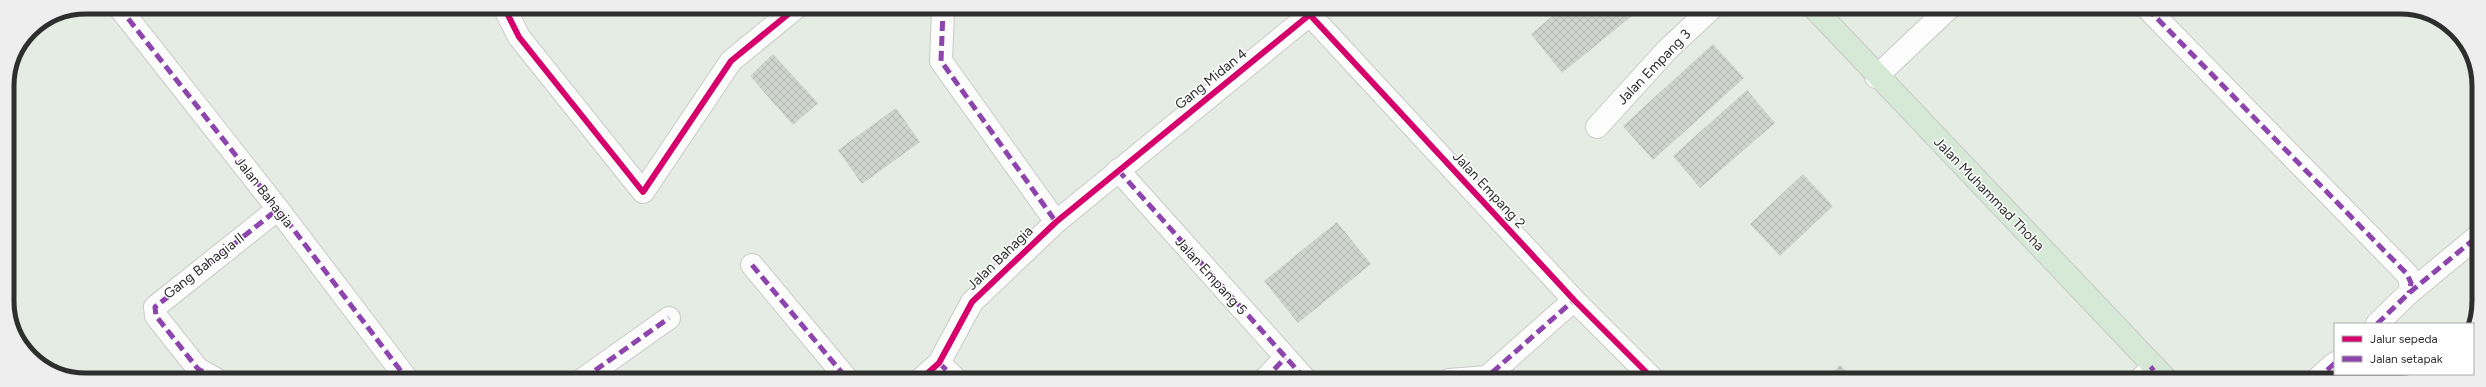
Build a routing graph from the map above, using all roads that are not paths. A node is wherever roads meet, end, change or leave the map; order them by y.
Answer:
1 (125, 14) edge
2 (508, 14) edge
3 (788, 14) edge
4 (942, 14) edge
5 (1310, 14) edge
6 (1317, 14) edge
7 (1706, 14) edge
8 (1818, 14) edge
9 (1942, 14) edge
10 (2153, 14) edge
11 (1876, 77) junction
12 (1597, 128) dead end
13 (1118, 170) junction
14 (278, 209) junction
15 (1056, 222) junction
16 (2472, 241) edge
17 (752, 265) dead end
18 (2409, 294) junction
19 (1574, 300) junction
20 (669, 318) dead end
21 (2378, 323) edge
22 (1285, 358) junction
23 (939, 363) junction
24 (2334, 364) edge
25 (197, 373) edge
26 (402, 373) edge
27 (593, 373) edge
28 (842, 373) edge
29 (928, 373) edge
30 (950, 373) edge
31 (1271, 373) edge
32 (1299, 373) edge
33 (1492, 373) edge
34 (1647, 373) edge
35 (2151, 373) edge
36 (2324, 373) edge

1 - 14 street, Jalan Bahagia
2 - 3 street
4 - 15 street
5 - 13 street, Gang Midan 4
6 - 19 street, Jalan Empang 2
7 - 12 street, Jalan Empang 3
8 - 11 main road, Jalan Muhammad Thoha
9 - 11 street
10 - 18 street
11 - 35 main road, Jalan Muhammad Thoha
13 - 15 street, Jalan Bahagia
13 - 22 street, Jalan Empang 5
14 - 25 street, Gang Bahagia II
14 - 26 street, Jalan Bahagia
15 - 23 street, Jalan Bahagia
16 - 18 street
17 - 28 street
18 - 21 street
19 - 33 street
19 - 34 street, Jalan Empang 2
20 - 27 street
22 - 31 street
22 - 32 street, Jalan Empang 5
23 - 29 street, Jalan Bahagia
23 - 30 street
24 - 36 street

